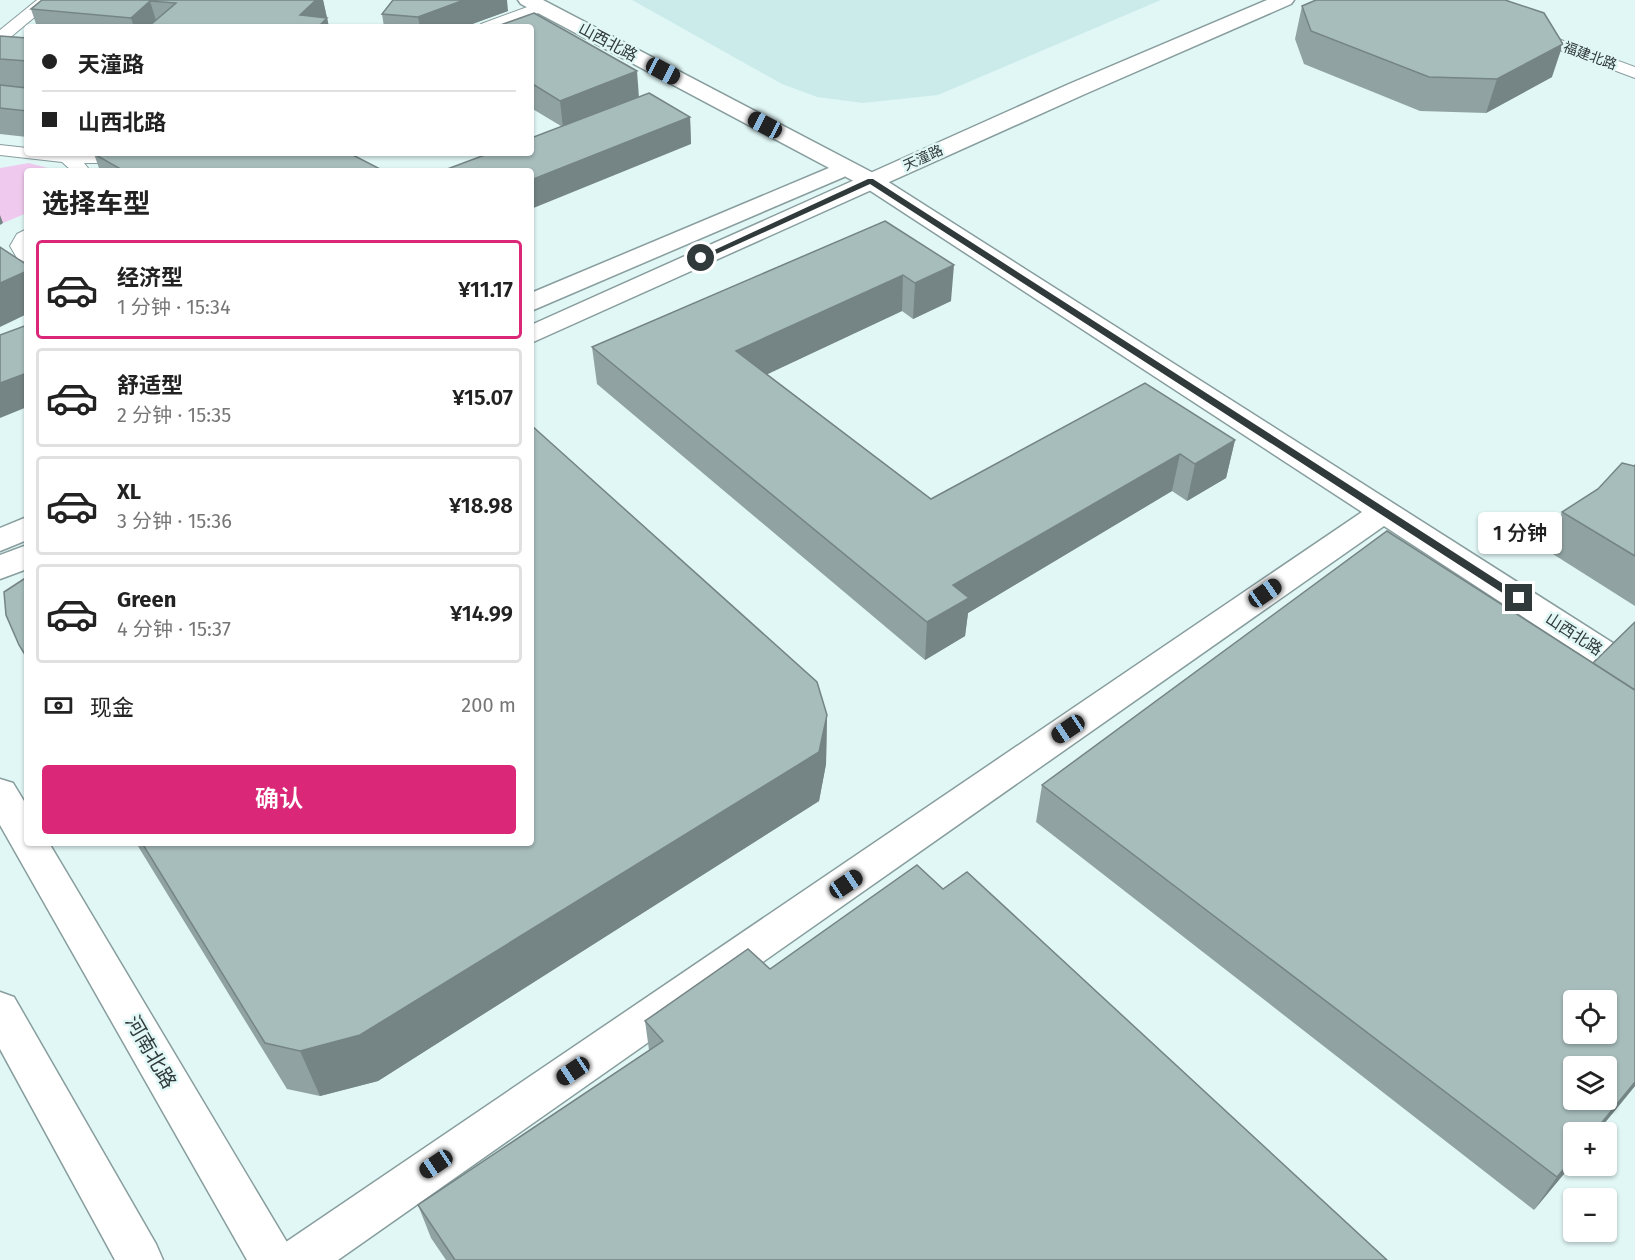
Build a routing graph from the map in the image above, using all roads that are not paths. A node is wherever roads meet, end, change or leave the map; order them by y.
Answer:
1 (47, 0) edge
2 (1237, 0) edge
3 (1284, 0) edge
4 (535, 3) edge
5 (493, 24) edge
6 (1516, 29) edge
7 (0, 38) edge
8 (1635, 73) edge
9 (959, 120) dead end
10 (0, 150) edge
11 (24, 153) edge
12 (40, 156) edge
13 (127, 156) edge
14 (136, 156) edge
15 (73, 164) edge
16 (106, 168) edge
17 (861, 169) junction
18 (24, 238) edge
19 (24, 255) edge
20 (534, 302) edge
21 (534, 333) edge
22 (1383, 512) junction
23 (24, 529) edge
24 (0, 542) edge
25 (24, 557) edge
26 (0, 568) edge
27 (1635, 673) edge
28 (0, 793) edge
29 (24, 834) edge
30 (31, 846) edge
31 (0, 1010) edge
32 (140, 1260) edge
33 (272, 1260) edge
34 (299, 1260) edge

1 - 7 lane
2 - 9 main road
3 - 17 main road, 天潼路
4 - 5 lane
4 - 17 main road, 山西北路
6 - 8 lane, 福建北路
10 - 11 lane
12 - 15 lane
13 - 15 lane
14 - 16 lane
17 - 20 main road, 天潼路
17 - 21 main road, 天潼路
17 - 22 main road, 山西北路
18 - 19 lane
22 - 27 main road, 山西北路
22 - 34 main road
23 - 24 main road
25 - 26 main road
28 - 29 main road, 河南北路
30 - 33 main road, 河南北路
31 - 32 main road

